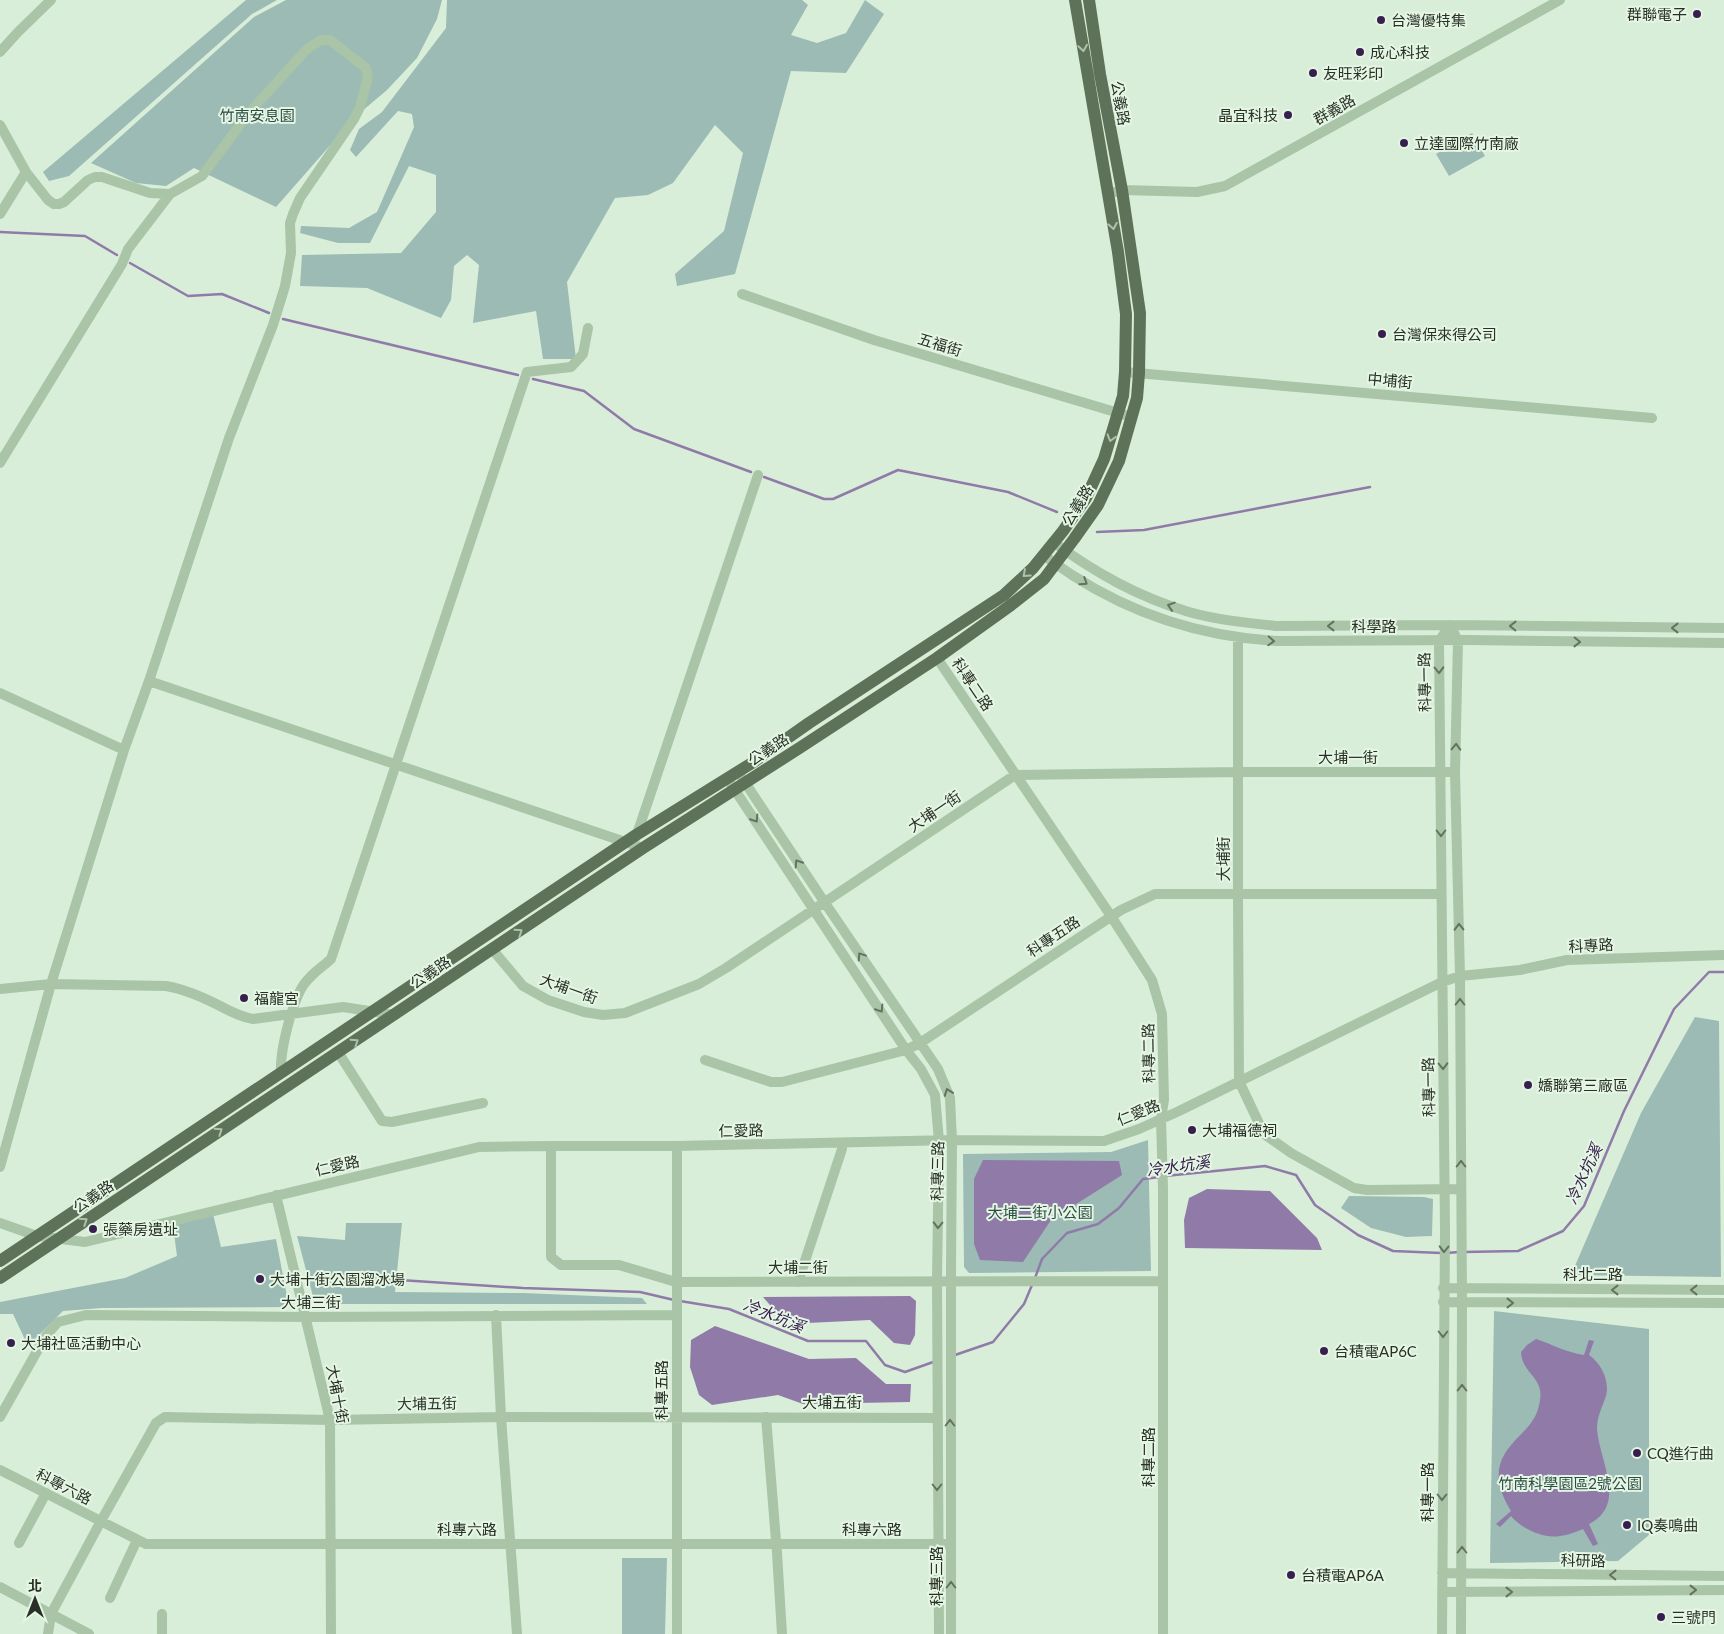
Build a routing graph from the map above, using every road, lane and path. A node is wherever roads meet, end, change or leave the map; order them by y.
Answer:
1 (51, 0) edge
2 (1075, 0) edge
3 (1089, 0) edge
4 (1560, 0) edge
5 (0, 52) edge
6 (0, 125) edge
7 (26, 172) junction
8 (1122, 190) junction
9 (1108, 193) junction
10 (170, 194) junction
11 (0, 214) edge
12 (742, 294) dead end
13 (588, 328) dead end
14 (1125, 372) junction
15 (1139, 374) junction
16 (1118, 414) junction
17 (1132, 417) junction
18 (1652, 418) dead end
19 (0, 463) edge
20 (758, 475) dead end
21 (1053, 542) junction
22 (1064, 551) junction
23 (1044, 555) junction
24 (1054, 564) junction
25 (1450, 625) junction
26 (1633, 628) junction
27 (1724, 628) edge
28 (1238, 637) junction
29 (1439, 641) junction
30 (1458, 641) junction
31 (1634, 642) junction
32 (1724, 643) edge
33 (937, 658) junction
34 (149, 681) junction
35 (0, 693) edge
36 (809, 723) junction
37 (802, 747) junction
38 (124, 750) junction
39 (395, 764) junction
40 (1238, 772) junction
41 (1440, 772) junction
42 (1455, 772) junction
43 (733, 775) junction
44 (1015, 775) junction
45 (740, 786) junction
46 (630, 839) junction
47 (643, 848) junction
48 (1238, 894) junction
49 (1441, 894) junction
50 (825, 903) junction
51 (815, 910) junction
52 (1112, 916) junction
53 (492, 950) junction
54 (1724, 955) edge
55 (1460, 976) junction
56 (1442, 982) junction
57 (52, 984) junction
58 (0, 989) edge
59 (373, 1012) junction
60 (291, 1015) junction
61 (396, 1015) junction
62 (920, 1043) junction
63 (906, 1050) junction
64 (338, 1052) junction
65 (705, 1060) dead end
66 (281, 1071) junction
67 (1239, 1081) junction
68 (483, 1103) dead end
69 (1161, 1118) junction
70 (952, 1140) junction
71 (939, 1141) junction
72 (842, 1143) junction
73 (551, 1146) junction
74 (677, 1146) junction
75 (0, 1167) edge
76 (1444, 1189) junction
77 (1461, 1189) junction
78 (276, 1195) junction
79 (0, 1223) edge
80 (37, 1236) junction
81 (56, 1240) junction
82 (0, 1261) edge
83 (0, 1278) edge
84 (937, 1281) junction
85 (951, 1281) junction
86 (1163, 1281) junction
87 (798, 1282) junction
88 (676, 1286) junction
89 (1443, 1288) junction
90 (1461, 1288) junction
91 (1724, 1290) edge
92 (1443, 1302) junction
93 (1462, 1303) junction
94 (1724, 1303) edge
95 (676, 1311) junction
96 (496, 1314) junction
97 (306, 1317) junction
98 (0, 1417) edge
99 (501, 1417) junction
100 (676, 1417) junction
101 (766, 1417) junction
102 (938, 1418) junction
103 (330, 1420) junction
104 (0, 1470) edge
105 (46, 1493) junction
106 (101, 1521) junction
107 (137, 1540) junction
108 (19, 1543) dead end
109 (332, 1543) junction
110 (510, 1544) junction
111 (677, 1544) junction
112 (776, 1544) junction
113 (938, 1544) junction
114 (951, 1544) junction
115 (1442, 1573) junction
116 (1462, 1573) junction
117 (1724, 1576) edge
118 (0, 1587) edge
119 (1724, 1590) edge
120 (1442, 1592) junction
121 (1462, 1592) junction
122 (110, 1598) dead end
123 (52, 1614) junction
124 (162, 1614) dead end
125 (48, 1634) edge
126 (89, 1634) edge
127 (162, 1634) edge
128 (331, 1634) edge
129 (517, 1634) edge
130 (677, 1634) edge
131 (782, 1634) edge
132 (938, 1634) edge
133 (951, 1634) edge
134 (1163, 1634) edge
135 (1442, 1634) edge
136 (1461, 1634) edge

1 - 5 street
2 -> 9 main road, 公義路
3 - 8 main road, 公義路
4 - 8 street, 群義路
6 - 7 street
7 - 10 street
7 - 11 street
8 - 9 street, 群義路
8 - 15 main road, 公義路
9 -> 14 main road, 公義路
10 - 19 street
10 - 34 street
12 - 16 street, 五福街
13 - 39 street
14 - 15 street, 中埔街
14 - 16 main road, 公義路
15 - 17 main road, 公義路
15 - 18 street, 中埔街
16 - 17 street, 五福街
16 -> 21 main road, 公義路
17 - 22 main road, 公義路
20 - 46 street
21 - 22 street, 科學路
21 - 23 main road, 公義路
22 - 24 main road, 公義路
25 -> 22 street, 科學路
23 - 24 street, 科學路
23 -> 36 main road, 公義路
24 -> 28 street, 科學路
24 - 33 main road, 公義路
26 -> 25 street, 科學路
25 - 29 street, 科專一路
25 - 30 street
27 -> 26 street, 科學路
26 - 31 street
28 -> 29 street, 科學路
28 - 40 street, 大埔街
29 - 30 street, 科學路
29 -> 41 street, 科專一路
30 -> 31 street, 科學路
42 -> 30 street
31 - 32 street, 科學路
33 - 37 main road, 公義路
33 - 44 street, 科專二路
34 - 38 street
34 - 39 street
35 - 38 street
36 - 37 street
36 - 43 main road, 公義路
37 - 45 main road, 公義路
38 - 57 street
39 - 46 street
39 - 60 street
40 - 41 street, 大埔一街
40 - 44 street, 大埔一街
40 - 48 street, 大埔街
41 - 42 street, 大埔一街
41 -> 49 street, 科專一路
55 -> 42 street
43 - 45 street, 科專三路
43 - 46 main road, 公義路
44 - 50 street, 大埔一街
44 - 52 street, 科專二路
45 - 47 main road, 公義路
50 -> 45 street, 科專三路
45 -> 51 street, 科專三路
46 - 47 street
46 - 59 main road, 公義路
53 -> 47 main road, 公義路
48 - 49 street, 科專五路
48 - 52 street, 科專五路
48 - 67 street, 大埔街
49 - 56 street, 科專一路
50 - 51 street, 大埔一街
62 -> 50 street, 科專三路
51 - 53 street, 大埔一街
51 -> 63 street, 科專三路
52 - 62 street, 科專五路
52 - 69 street, 科專二路
53 - 61 main road, 公義路
54 - 55 street, 科專路
55 - 56 street, 仁愛路
77 -> 55 street
56 - 67 street, 仁愛路
56 -> 76 street, 科專一路
57 - 58 street
57 - 60 street
57 - 75 street
59 - 60 street
59 - 61 street
59 - 66 main road, 公義路
60 - 66 street
64 -> 61 main road, 公義路
62 - 63 street, 科專五路
70 -> 62 street, 科專三路
63 - 65 street, 科專五路
63 - 71 street, 科專三路
64 - 68 street
81 -> 64 main road, 公義路
66 - 80 main road, 公義路
67 - 69 street, 仁愛路
67 - 76 street
69 - 70 street, 仁愛路
69 - 86 street, 科專二路
70 - 71 street, 仁愛路
70 - 85 street, 科專三路
71 - 72 street, 仁愛路
71 -> 84 street, 科專三路
72 - 74 street, 仁愛路
72 - 87 street
73 - 74 street, 仁愛路
73 - 78 street, 仁愛路
73 - 88 street, 大埔二街
74 - 88 street, 科專五路
76 - 77 street
76 -> 89 street, 科專一路
77 - 90 street
78 - 81 street, 仁愛路
78 - 97 street, 大埔十街
79 - 80 street, 仁愛路
80 - 81 street, 仁愛路
80 - 82 main road, 公義路
81 - 83 main road, 公義路
84 - 85 street, 大埔二街
84 - 87 street, 大埔二街
84 - 102 street, 科專三路
85 - 86 street, 大埔二街
114 -> 85 street, 科專三路
86 - 134 street, 科專二路
87 - 88 street, 大埔二街
88 - 95 street, 科專五路
89 - 90 street, 科北二路
89 - 92 street, 科專一路
91 -> 90 street, 科北二路
90 - 93 street
92 - 93 street, 科北二路
92 -> 115 street, 科專一路
93 -> 94 street, 科北二路
116 -> 93 street
95 - 96 street, 大埔三街
95 - 100 street, 科專五路
96 - 97 street, 大埔三街
96 - 99 street
97 - 98 street, 大埔三街
97 - 103 street, 大埔十街
99 - 100 street, 大埔五街
99 - 103 street, 大埔五街
99 - 110 street
100 - 101 street, 大埔五街
100 - 111 street, 科專五路
101 - 102 street, 大埔五街
101 - 112 street
102 -> 113 street, 科專三路
103 - 106 street, 大埔五街
103 - 109 street, 大埔十街
104 - 105 street, 科專六路
105 - 106 street, 科專六路
105 - 108 street
106 - 107 street, 科專六路
106 - 123 street, 大埔五街
107 - 109 street, 科專六路
107 - 122 street
109 - 110 street, 科專六路
109 - 128 street, 大埔十街
110 - 111 street, 科專六路
110 - 129 street
111 - 112 street, 科專六路
111 - 130 street, 科專五路
112 - 113 street, 科專六路
112 - 131 street
113 - 114 street, 科專六路
113 - 132 street, 科專三路
133 -> 114 street, 科專三路
115 - 116 street, 科研路
115 - 120 street, 科專一路
117 -> 116 street, 科研路
116 - 121 street
118 - 123 street
121 -> 119 street, 科研路
120 - 121 street, 科研路
120 - 135 street, 科專一路
121 - 136 street
123 - 125 street, 大埔五街
123 - 126 street
124 - 127 street

